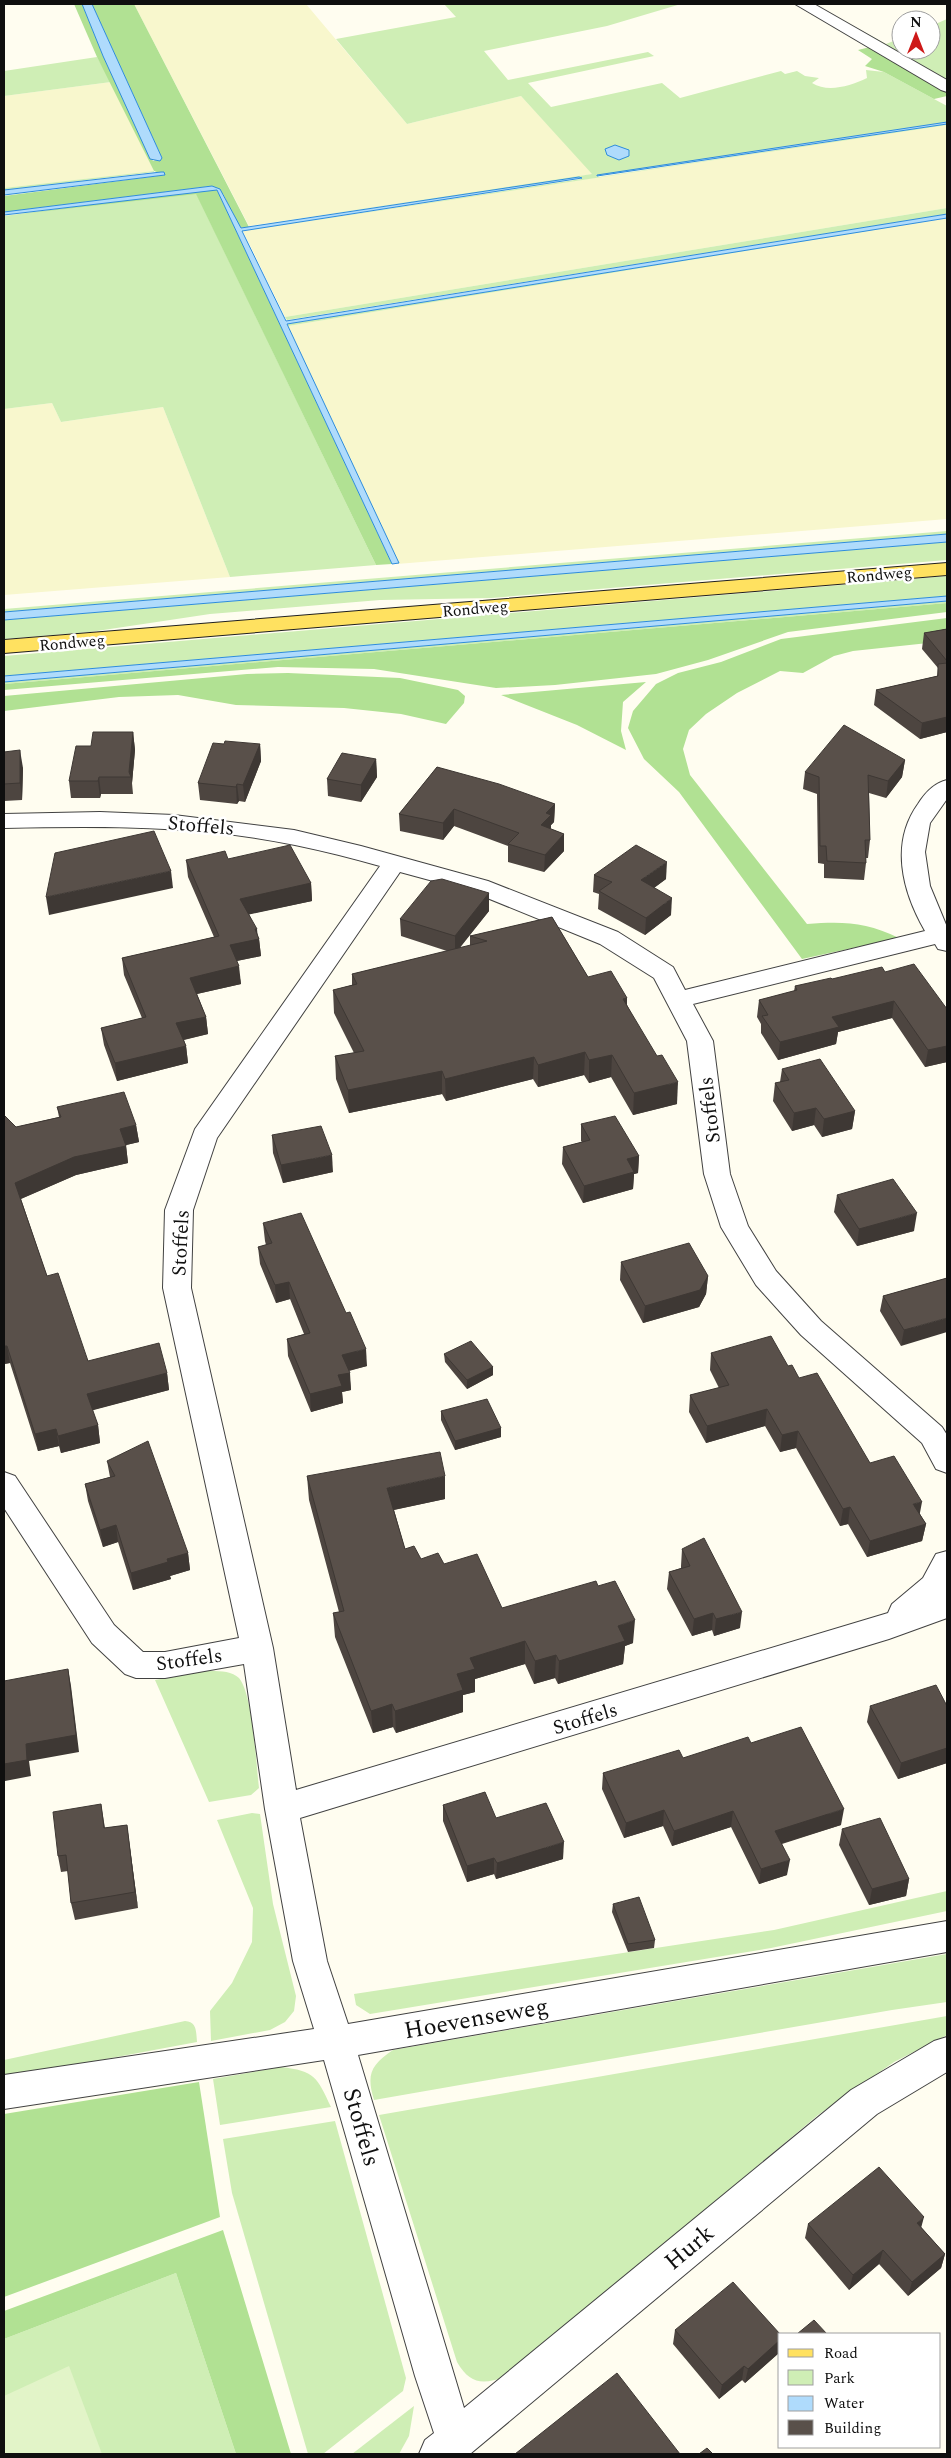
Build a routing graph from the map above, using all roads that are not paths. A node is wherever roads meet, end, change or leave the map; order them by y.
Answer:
1 (803, 4) edge
2 (947, 87) edge
3 (947, 568) edge
4 (4, 647) edge
5 (947, 787) edge
6 (4, 821) edge
7 (395, 862) junction
8 (943, 939) edge
9 (677, 1000) junction
10 (947, 1460) edge
11 (4, 1484) edge
12 (947, 1563) edge
13 (947, 1605) edge
14 (889, 1626) junction
15 (257, 1648) junction
16 (282, 1809) junction
17 (947, 1936) edge
18 (337, 2042) junction
19 (947, 2053) edge
20 (4, 2092) edge
21 (448, 2448) edge

1 - 2 street
3 - 4 main road, Rondweg
5 - 8 street
6 - 7 street, Stoffels
7 - 9 street, Stoffels
7 - 15 street, Stoffels
8 - 9 street
9 - 10 street, Stoffels
11 - 15 street, Stoffels
12 - 14 street, Stoffels
13 - 14 street, Stoffels
14 - 16 street, Stoffels
15 - 16 street, Stoffels
16 - 18 street, Stoffels
17 - 18 street, Hoevenseweg
18 - 20 street, Hoevenseweg
18 - 21 street, Stoffels
19 - 21 street, Hurk

